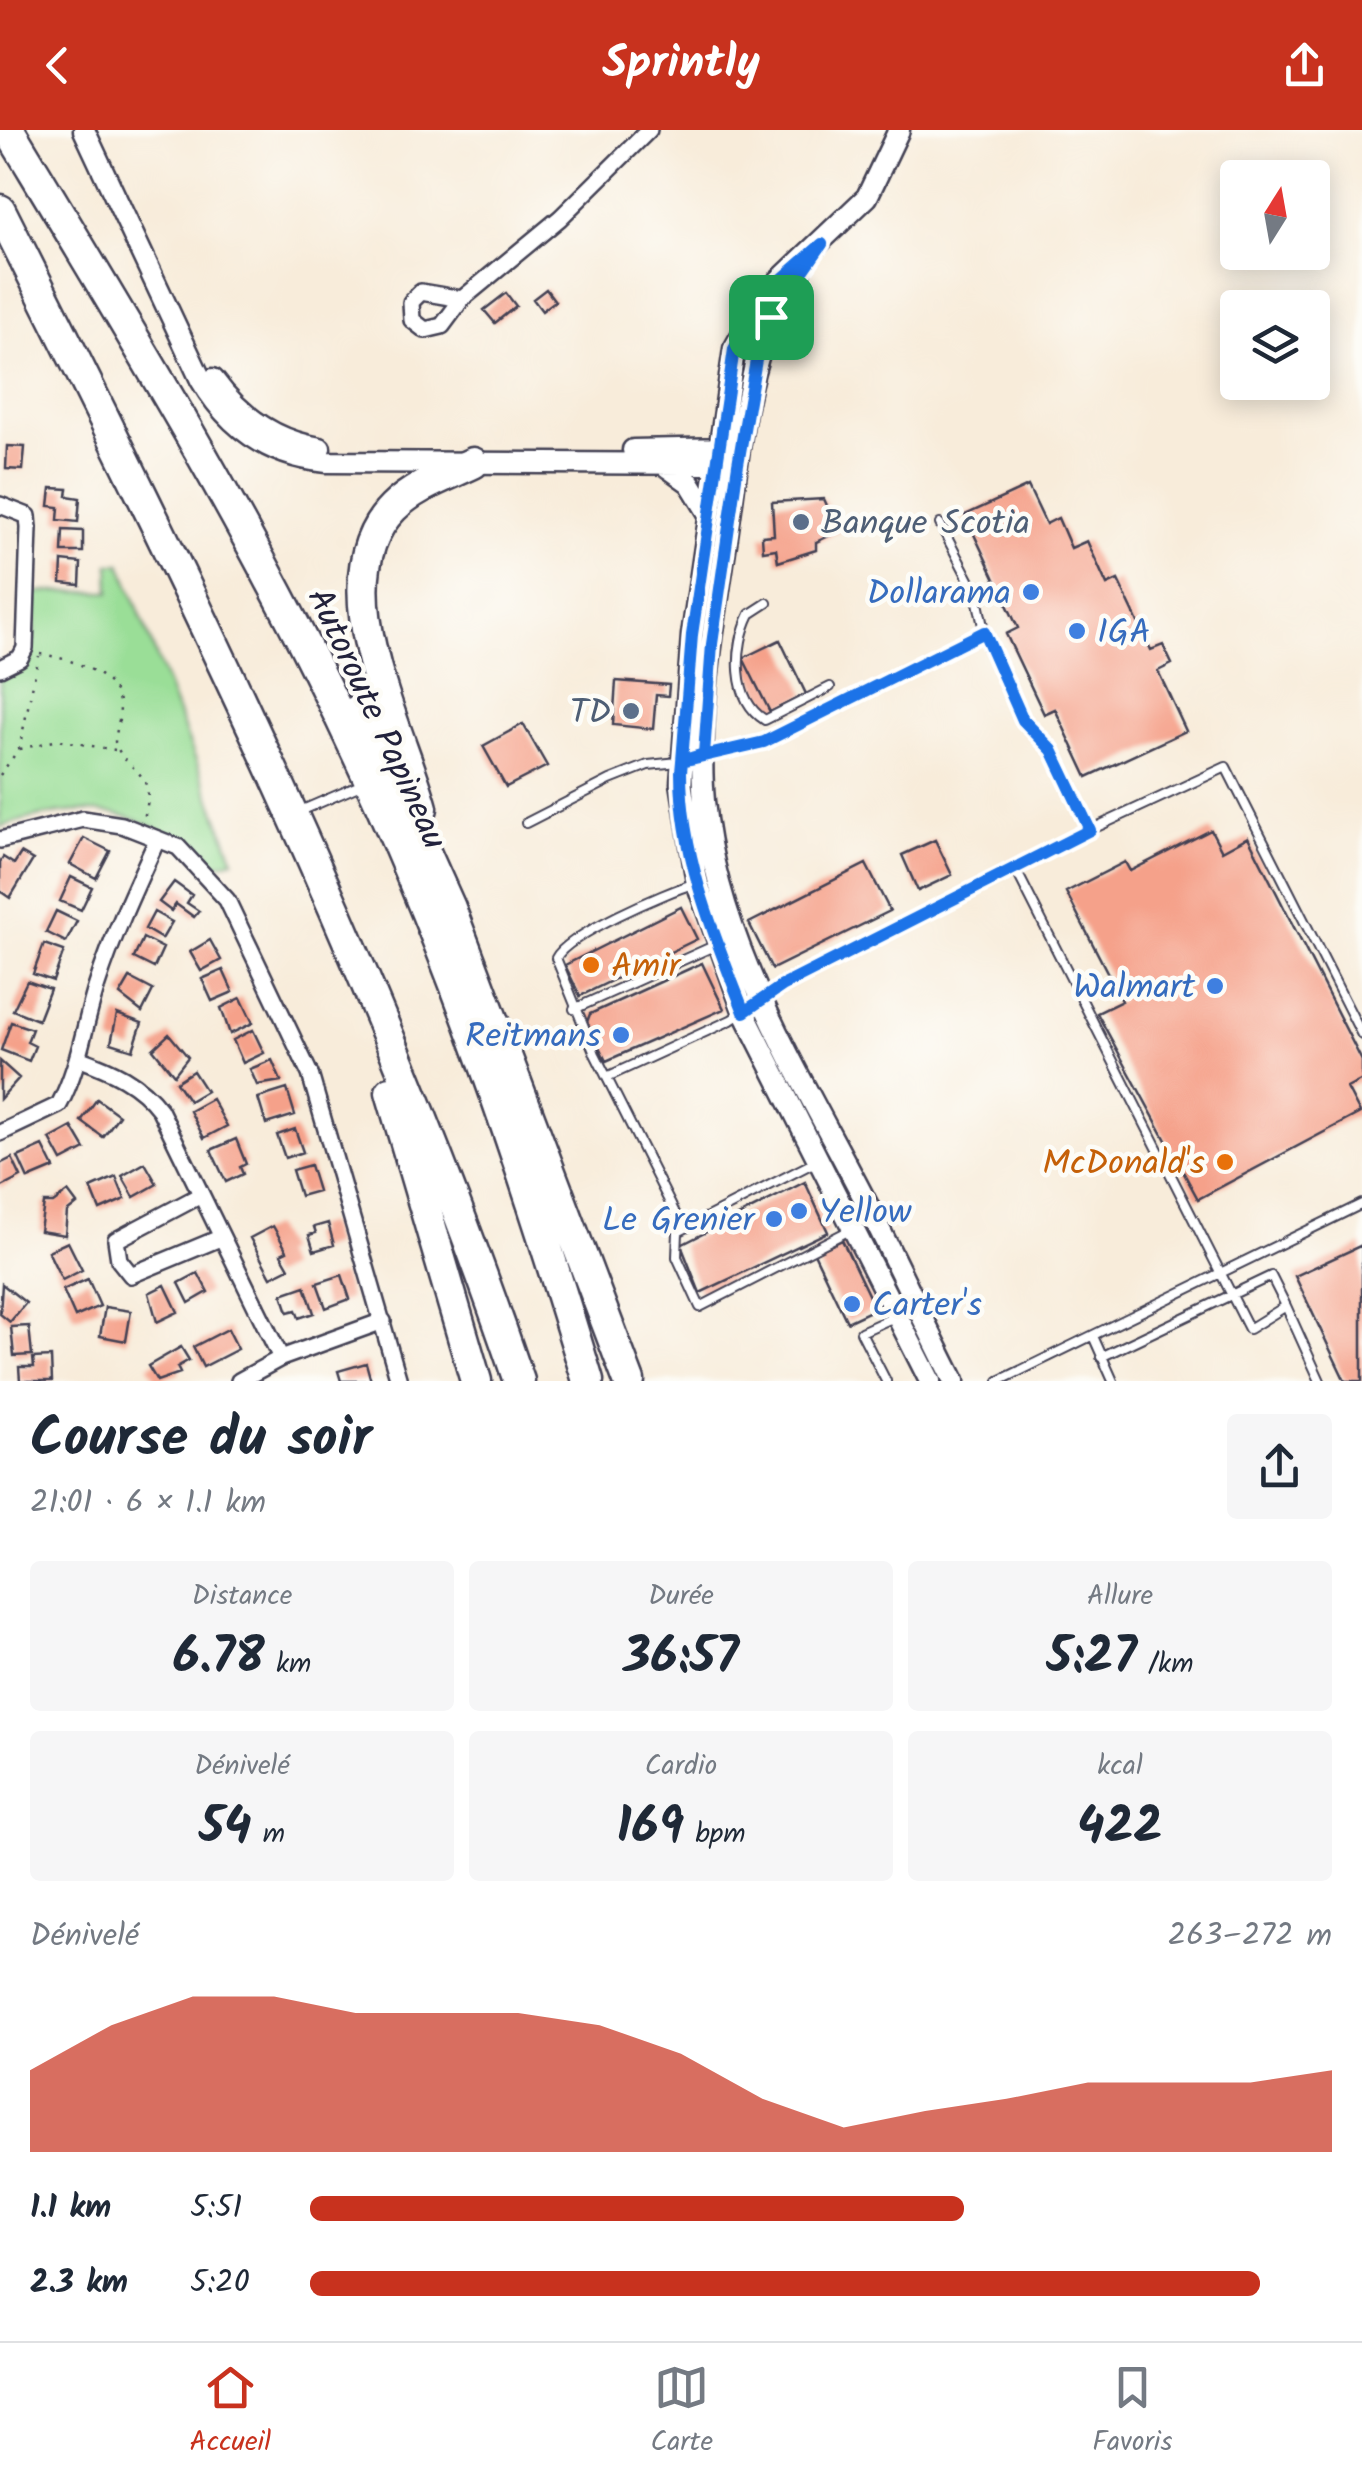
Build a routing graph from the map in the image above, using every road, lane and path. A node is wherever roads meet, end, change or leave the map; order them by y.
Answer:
1 (9, 130) edge
2 (84, 130) edge
3 (649, 130) edge
4 (899, 130) edge
5 (0, 210) edge
6 (161, 291) junction
7 (462, 299) dead end
8 (729, 456) junction
9 (474, 462) junction
10 (662, 463) junction
11 (0, 505) edge
12 (709, 514) junction
13 (940, 524) dead end
14 (268, 574) junction
15 (767, 603) dead end
16 (984, 632) junction
17 (32, 651) junction
18 (4, 668) edge
19 (830, 687) dead end
20 (115, 737) junction
21 (106, 748) junction
22 (19, 749) junction
23 (118, 750) junction
24 (704, 754) junction
25 (682, 761) junction
26 (0, 775) edge
27 (370, 782) junction
28 (294, 814) junction
29 (526, 823) dead end
30 (1090, 830) junction
31 (138, 832) junction
32 (0, 840) edge
33 (157, 840) junction
34 (1015, 868) junction
35 (318, 870) junction
36 (698, 882) junction
37 (450, 908) junction
38 (717, 944) junction
39 (754, 1007) junction
40 (574, 1009) junction
41 (1362, 1035) edge
42 (78, 1058) junction
43 (609, 1076) junction
44 (0, 1133) edge
45 (818, 1161) junction
46 (199, 1196) junction
47 (1362, 1204) edge
48 (682, 1227) junction
49 (854, 1228) junction
50 (220, 1238) junction
51 (1218, 1274) junction
52 (1232, 1296) junction
53 (1286, 1306) junction
54 (898, 1315) junction
55 (383, 1320) junction
56 (1093, 1336) junction
57 (1101, 1357) junction
58 (280, 1358) junction
59 (239, 1381) edge
60 (399, 1381) edge
61 (476, 1381) edge
62 (519, 1381) edge
63 (588, 1381) edge
64 (628, 1381) edge
65 (886, 1381) edge
66 (930, 1381) edge
67 (954, 1381) edge
68 (1000, 1381) edge
69 (1113, 1381) edge
70 (1320, 1381) edge

1 - 14 highway, Autoroute Papineau
2 - 6 street
3 - 7 street
4 - 8 street
5 - 28 highway
6 - 8 street
6 - 9 street
8 - 10 street
8 - 12 street
8 - 24 street
9 - 10 street
9 - 37 highway
10 - 12 street
11 - 17 street
12 - 25 street
13 - 16 lane
14 - 27 highway, Autoroute Papineau
14 - 37 highway
15 - 19 lane
16 - 24 lane
16 - 30 lane
17 - 18 street
17 - 20 path
17 - 22 path
20 - 21 path
20 - 23 path
21 - 22 path
21 - 23 path
22 - 26 path
23 - 31 path
24 - 25 lane
24 - 39 street
25 - 29 lane
25 - 36 street
27 - 28 lane
27 - 63 highway, Autoroute Papineau
28 - 35 highway
30 - 34 lane
30 - 41 lane
31 - 32 street
31 - 33 street
33 - 42 street
33 - 55 street
34 - 39 lane
34 - 51 lane
35 - 61 highway
35 - 62 highway
36 - 38 street
36 - 40 lane
37 - 64 highway
38 - 39 street
38 - 40 lane
39 - 43 lane
39 - 45 street
39 - 67 street
40 - 43 lane
42 - 44 street
42 - 46 street
43 - 48 lane
45 - 48 lane
45 - 49 street
46 - 50 street
46 - 50 street
47 - 51 lane
48 - 49 lane
49 - 54 street
50 - 58 street
51 - 52 lane
51 - 56 lane
52 - 53 lane
52 - 53 lane
52 - 57 lane
53 - 70 lane
54 - 65 lane
54 - 66 street
55 - 58 street
55 - 60 street
56 - 57 lane
56 - 68 lane
57 - 69 lane
58 - 59 street

